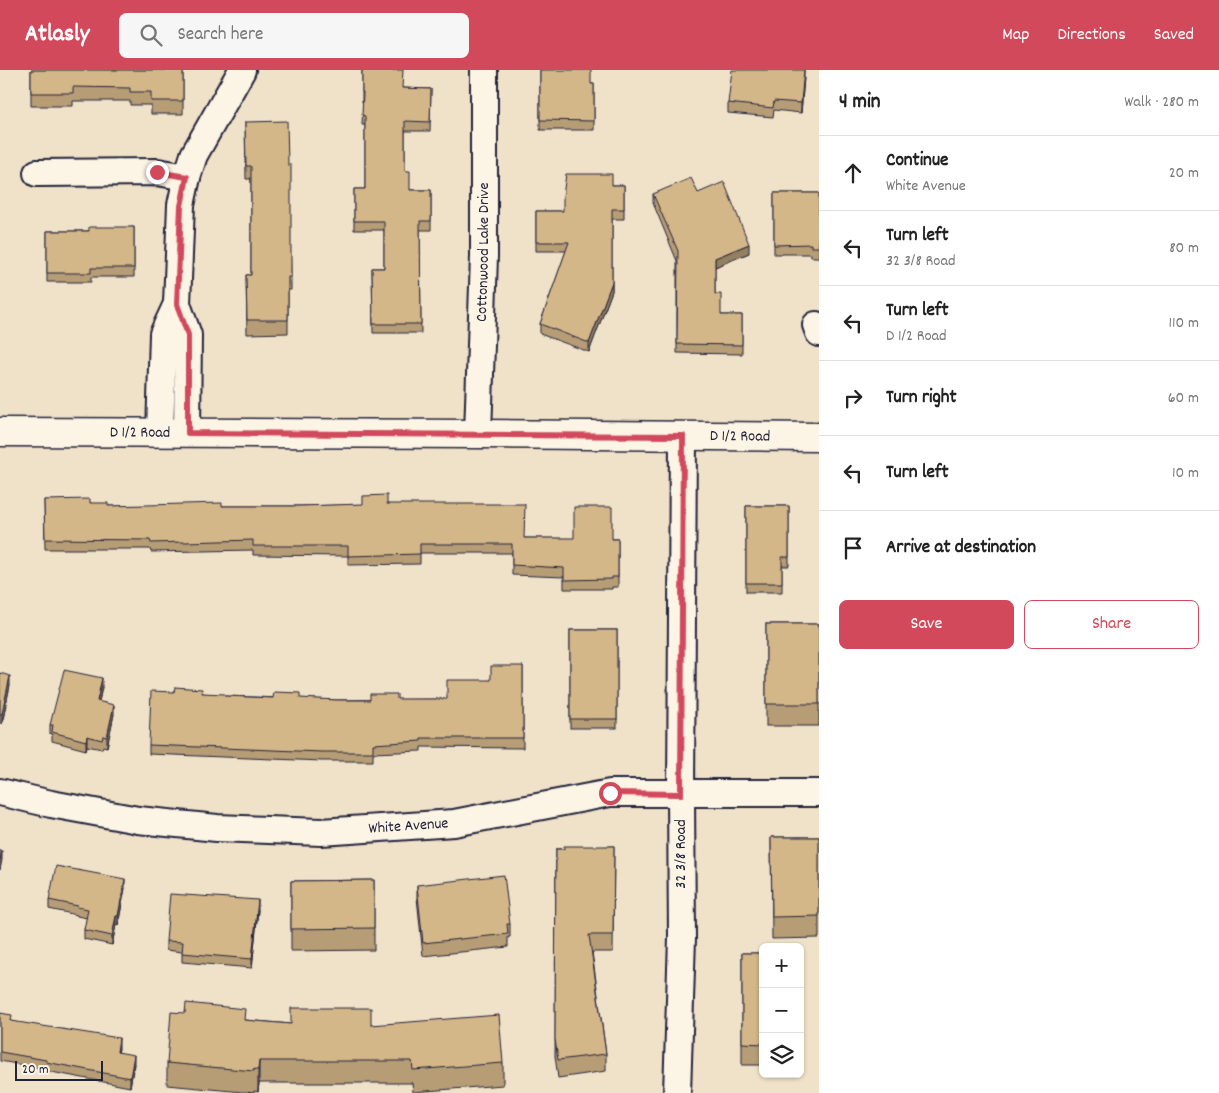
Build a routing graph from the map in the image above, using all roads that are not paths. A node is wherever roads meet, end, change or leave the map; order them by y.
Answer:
1 (242, 70) edge
2 (484, 70) edge
3 (37, 173) dead end
4 (187, 177) junction
5 (177, 304) junction
6 (0, 432) edge
7 (160, 433) junction
8 (188, 433) junction
9 (478, 434) junction
10 (683, 436) junction
11 (819, 437) edge
12 (0, 792) edge
13 (819, 793) edge
14 (681, 794) junction
15 (677, 1093) edge

1 - 4 street
2 - 9 street, Cottonwood Lake Drive
3 - 4 street
4 - 5 street
5 - 7 street
5 - 8 street
6 - 7 main road, D 1/2 Road
7 - 8 main road, D 1/2 Road
8 - 9 main road, D 1/2 Road
9 - 10 main road, D 1/2 Road
10 - 11 main road, D 1/2 Road
10 - 14 street, 32 3/8 Road
12 - 14 street, White Avenue
13 - 14 street, White Avenue
14 - 15 street, 32 3/8 Road

